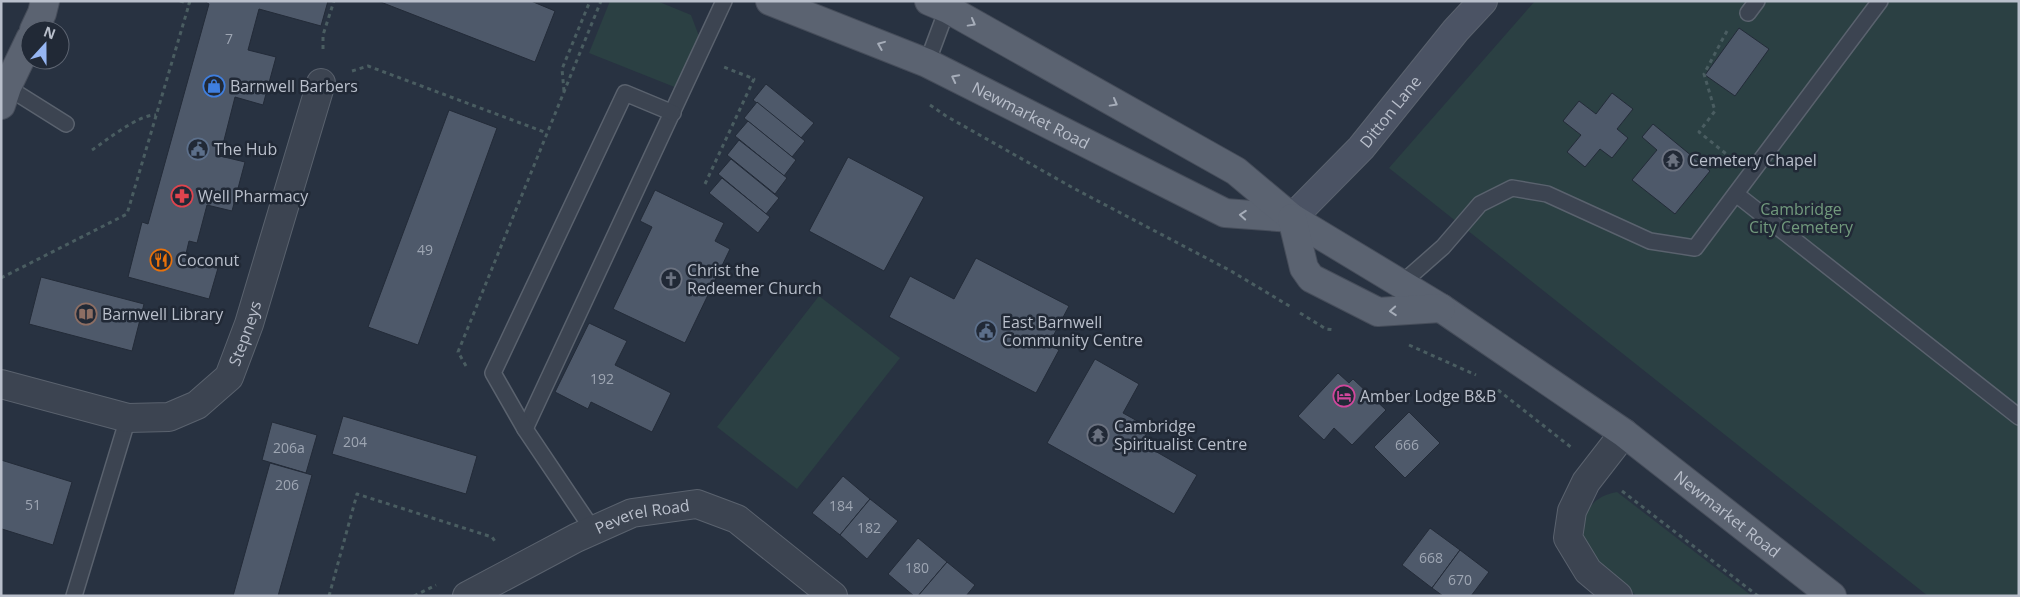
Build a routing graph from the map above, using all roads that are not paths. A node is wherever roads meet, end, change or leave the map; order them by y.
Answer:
1 (724, 1) edge
2 (770, 1) edge
3 (1483, 1) edge
4 (1880, 1) edge
5 (942, 4) edge
6 (20, 61) edge
7 (927, 63) junction
8 (321, 82) road end
9 (4, 96) edge
10 (673, 113) junction
11 (66, 124) dead end
12 (1736, 194) junction
13 (1292, 218) junction
14 (1401, 284) junction
15 (1441, 308) junction
16 (1, 384) edge
17 (2019, 417) edge
18 (128, 418) junction
19 (525, 429) junction
20 (1624, 433) junction
21 (592, 530) junction
22 (74, 596) edge
23 (467, 596) edge
24 (833, 596) edge
25 (1618, 596) edge
26 (1832, 596) edge

1 - 10 lane
7 -> 2 main road, Newmarket Road
3 - 13 main road, Ditton Lane
4 - 12 lane
5 - 7 lane
5 -> 13 main road, Newmarket Road
6 - 9 main road
13 -> 7 main road, Newmarket Road
8 - 18 street, Stepneys
9 - 11 lane
10 - 19 lane
10 - 19 lane
12 - 14 lane
12 - 17 lane
13 - 14 main road, Newmarket Road
15 -> 13 main road
14 - 15 main road, Newmarket Road
15 - 20 main road, Newmarket Road
16 - 18 street, Stepneys
18 - 22 lane
19 - 21 lane
20 - 25 street
20 - 26 main road, Newmarket Road
21 - 23 street, Peverel Road
21 - 24 street, Peverel Road

